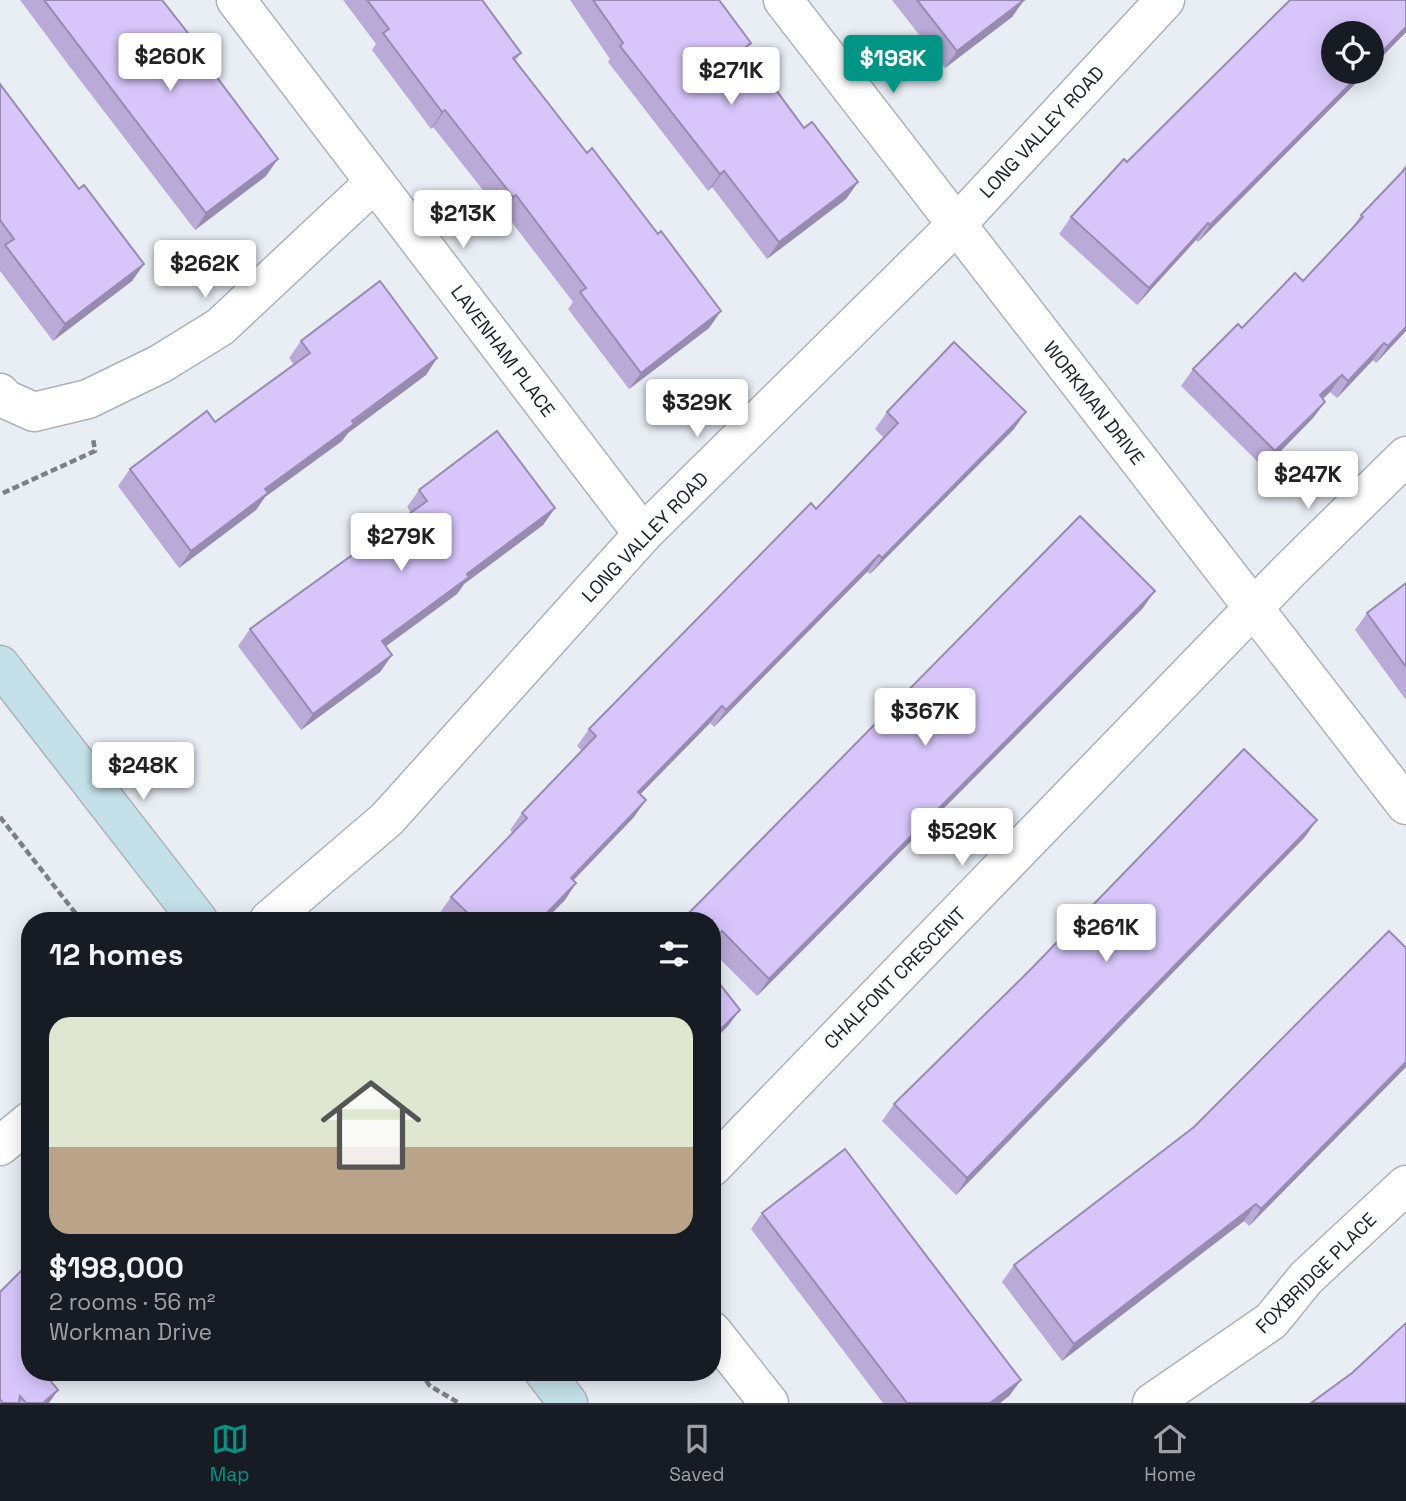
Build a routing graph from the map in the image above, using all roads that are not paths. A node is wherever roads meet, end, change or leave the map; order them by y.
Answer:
1 (236, 0) edge
2 (783, 0) edge
3 (1165, 0) edge
4 (374, 183) junction
5 (956, 225) junction
6 (0, 393) edge
7 (1406, 456) edge
8 (643, 534) junction
9 (1254, 609) junction
10 (0, 665) edge
11 (1406, 805) edge
12 (192, 912) edge
13 (278, 912) edge
14 (21, 1128) edge
15 (0, 1146) edge
16 (721, 1158) edge
17 (1406, 1185) edge
18 (721, 1342) edge
19 (551, 1381) edge
20 (568, 1403) edge
21 (769, 1403) edge
22 (1152, 1403) edge

1 - 4 street, LAVENHAM PLACE
2 - 5 street, WORKMAN DRIVE
3 - 5 street, LONG VALLEY ROAD
4 - 6 street
4 - 8 street, LAVENHAM PLACE
5 - 8 street, LONG VALLEY ROAD
5 - 9 street, WORKMAN DRIVE
7 - 9 street, CHALFONT CRESCENT
8 - 13 street, LONG VALLEY ROAD
9 - 11 street, WORKMAN DRIVE
9 - 16 street, CHALFONT CRESCENT
10 - 12 main road
14 - 15 street
17 - 22 street, FOXBRIDGE PLACE
18 - 21 street
19 - 20 main road

